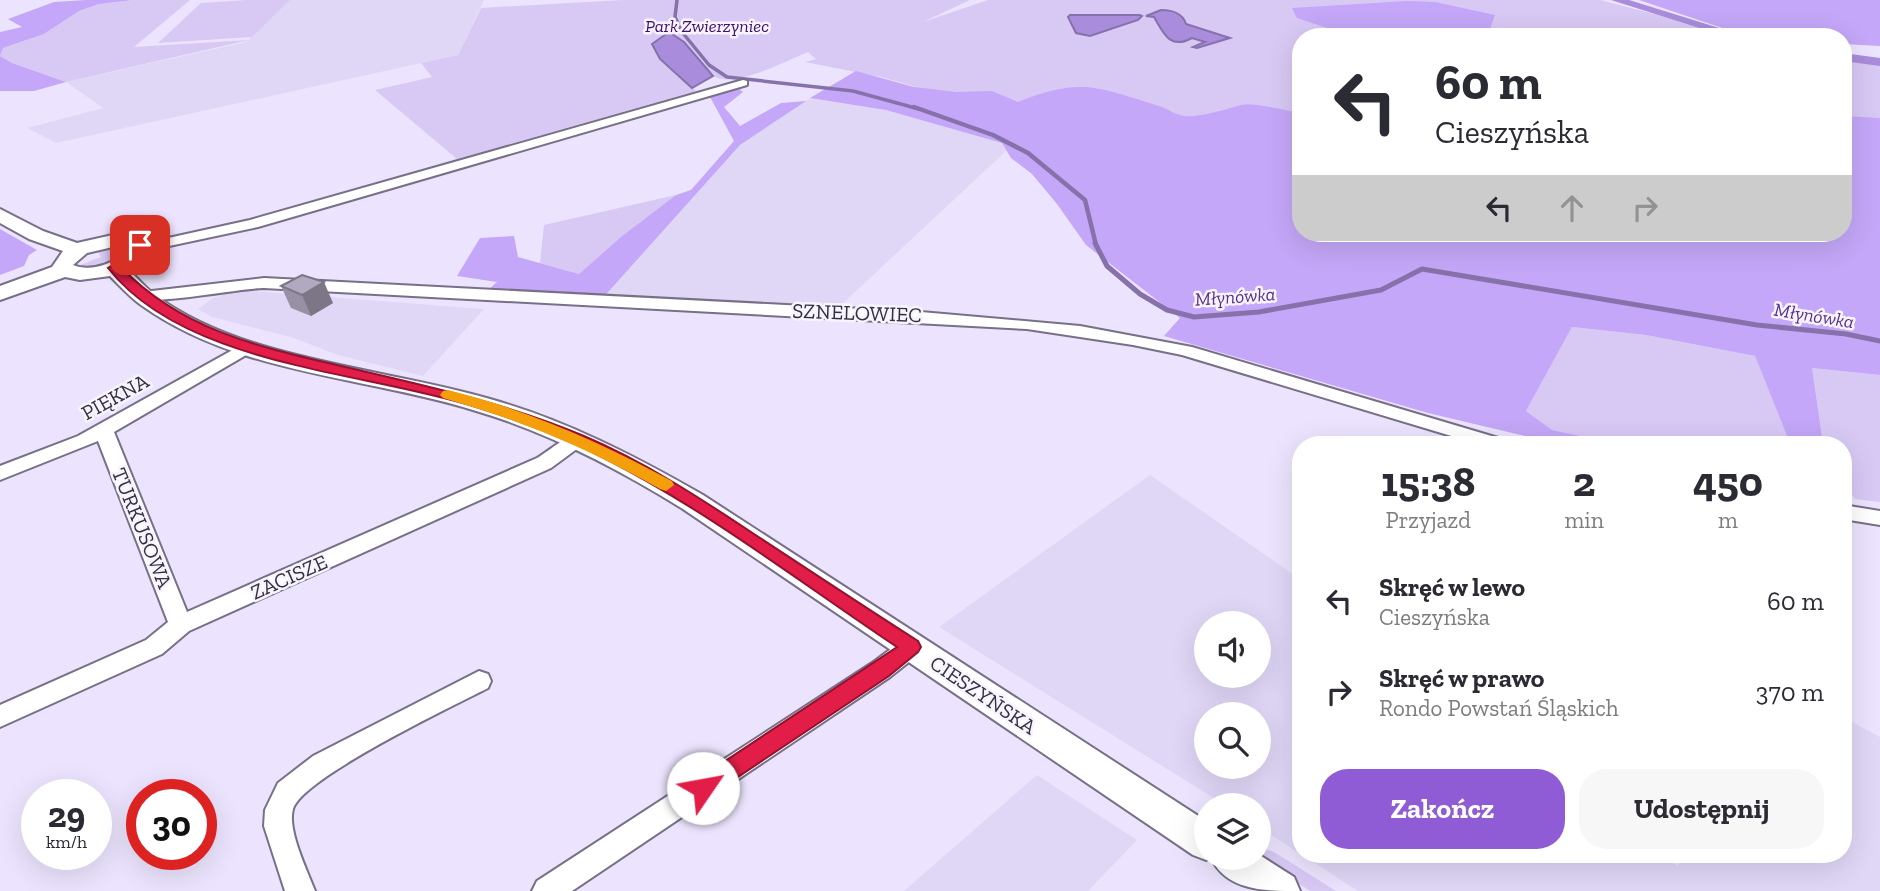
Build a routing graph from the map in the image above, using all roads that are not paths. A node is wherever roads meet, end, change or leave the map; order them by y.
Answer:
1 (744, 83) dead end
2 (0, 215) edge
3 (141, 248) junction
4 (79, 250) junction
5 (114, 268) junction
6 (65, 270) junction
7 (201, 290) junction
8 (0, 293) edge
9 (143, 297) junction
10 (172, 317) junction
11 (247, 347) junction
12 (104, 431) junction
13 (1471, 436) edge
14 (579, 440) junction
15 (0, 473) edge
16 (1852, 513) edge
17 (1880, 518) edge
18 (181, 625) junction
19 (911, 647) junction
20 (479, 681) dead end
21 (0, 716) edge
22 (1194, 834) edge
23 (1248, 870) edge
24 (300, 891) edge
25 (547, 891) edge
26 (1280, 891) edge

1 - 3 street
2 - 4 main road
3 - 4 main road
3 - 5 main road
4 - 6 main road
5 - 6 main road
5 - 9 main road, CIESZYŃSKA
6 - 8 main road
7 - 9 street, SZNELOWIEC
7 - 10 street
7 - 13 street, SZNELOWIEC
9 - 10 main road, CIESZYŃSKA
10 - 11 main road, CIESZYŃSKA
11 - 12 street, PIĘKNA
11 - 14 main road, CIESZYŃSKA
12 - 15 street, PIĘKNA
12 - 18 street, TURKUSOWA
14 - 18 street, ZACISZE
14 - 19 main road, CIESZYŃSKA
16 - 17 street
18 - 21 street, ZACISZE
19 - 22 main road, CIESZYŃSKA
19 - 25 street
20 - 24 street
23 - 26 main road

